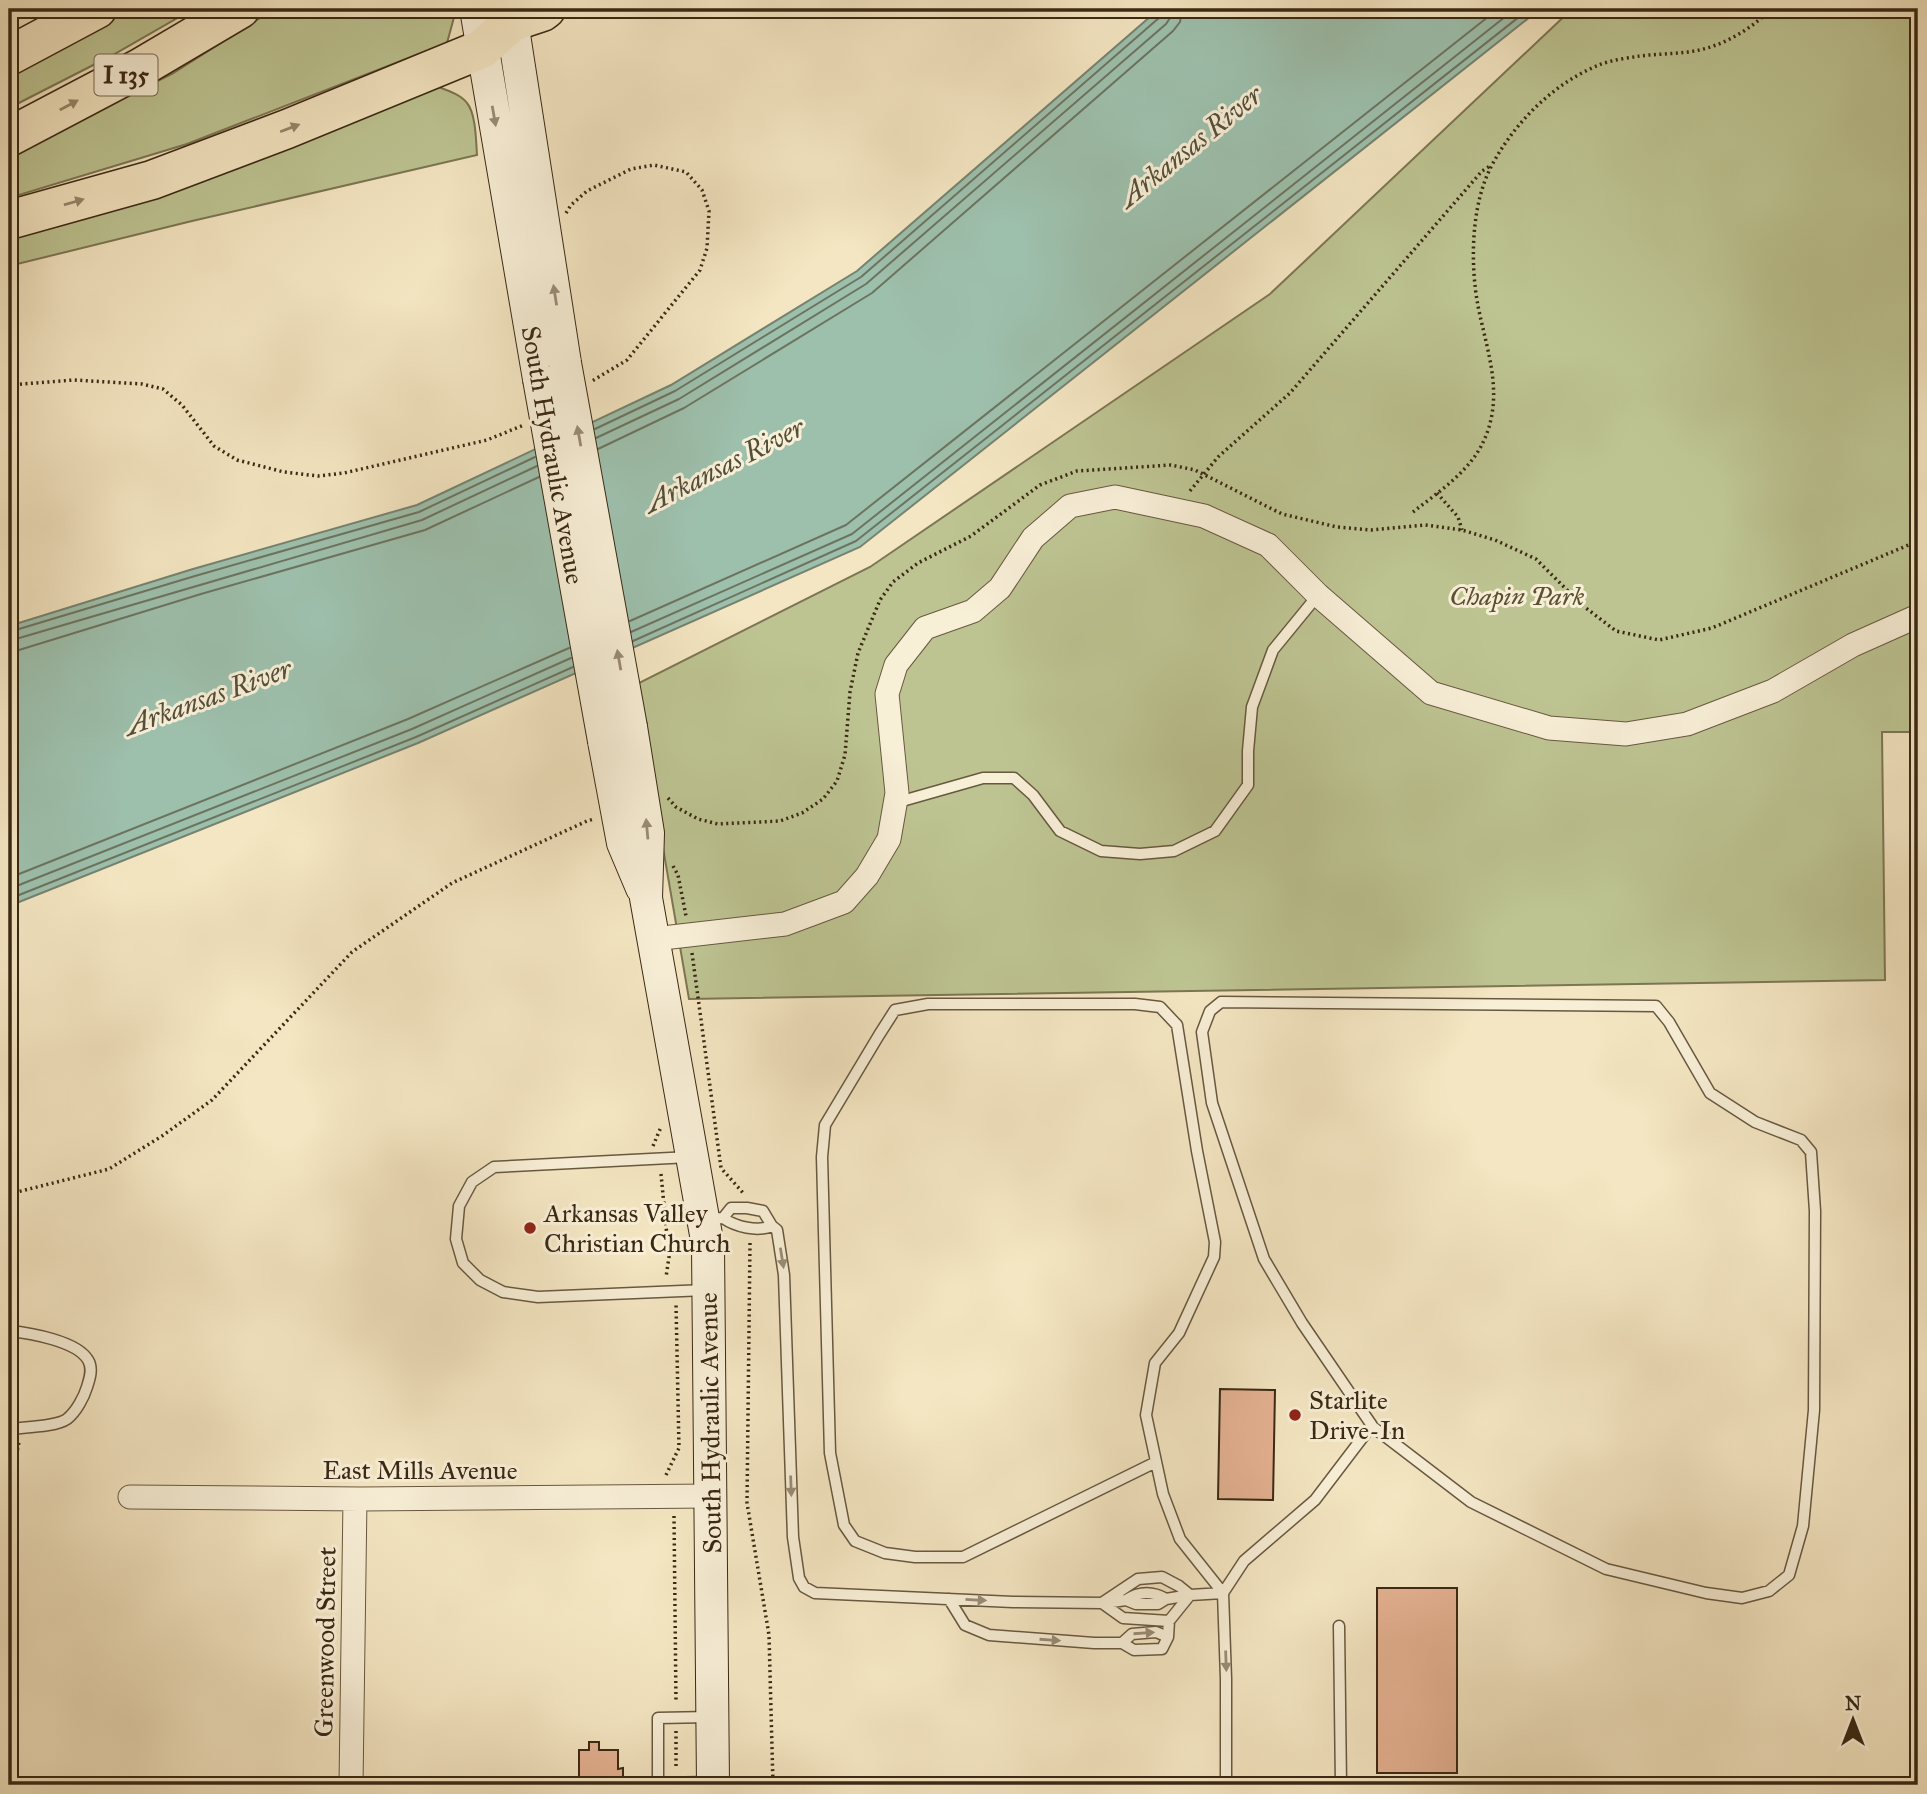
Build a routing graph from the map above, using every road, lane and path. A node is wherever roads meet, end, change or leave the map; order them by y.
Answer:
1 (97, 9) edge
2 (240, 9) edge
3 (476, 9) edge
4 (1771, 9) edge
5 (514, 12) edge
6 (482, 49) junction
7 (9, 56) edge
8 (9, 137) edge
9 (1492, 165) junction
10 (564, 217) dead end
11 (9, 220) edge
12 (592, 382) dead end
13 (9, 386) edge
14 (523, 425) dead end
15 (1203, 474) junction
16 (1437, 493) junction
17 (1176, 510) junction
18 (1413, 512) dead end
19 (1462, 530) junction
20 (1918, 541) edge
21 (1318, 594) junction
22 (1918, 616) edge
23 (618, 734) junction
24 (664, 792) dead end
25 (895, 803) junction
26 (618, 815) junction
27 (646, 898) junction
28 (654, 939) junction
29 (691, 944) dead end
30 (662, 1124) dead end
31 (693, 1157) junction
32 (657, 1158) junction
33 (9, 1194) edge
34 (747, 1208) junction
35 (713, 1218) junction
36 (772, 1226) junction
37 (749, 1227) junction
38 (709, 1290) junction
39 (671, 1292) junction
40 (9, 1331) edge
41 (1373, 1427) junction
42 (9, 1429) edge
43 (1156, 1462) junction
44 (664, 1480) dead end
45 (711, 1496) junction
46 (130, 1497) dead end
47 (355, 1499) junction
48 (674, 1516) dead end
49 (1223, 1593) junction
50 (1190, 1595) junction
51 (949, 1599) junction
52 (1102, 1603) junction
53 (1170, 1621) junction
54 (1339, 1626) dead end
55 (1168, 1637) junction
56 (1122, 1643) junction
57 (713, 1717) junction
58 (676, 1718) junction
59 (676, 1782) junction
60 (713, 1783) edge
61 (659, 1784) edge
62 (351, 1785) edge
63 (773, 1785) edge
64 (1226, 1785) edge
65 (1341, 1785) edge

1 - 7 highway, I 135
8 -> 2 highway, I 135
3 - 6 street, South Hydraulic Avenue
4 - 9 path
5 - 6 highway
23 -> 5 street, South Hydraulic Avenue, bridge
11 -> 6 highway
6 -> 23 street, South Hydraulic Avenue, bridge
9 - 15 path
9 - 16 path
10 - 12 path
13 - 14 path
15 - 17 path
15 - 19 path
15 - 24 path
16 - 18 path
16 - 19 path
17 - 21 street
17 - 25 street
19 - 20 path
21 - 22 street
21 - 25 lane
23 - 26 street, South Hydraulic Avenue
27 -> 23 street, South Hydraulic Avenue
25 - 28 street
26 - 27 street, South Hydraulic Avenue
26 - 33 path
27 - 28 street, South Hydraulic Avenue
28 - 31 street, South Hydraulic Avenue
29 - 34 path
30 - 32 path
31 - 32 lane
31 - 35 street, South Hydraulic Avenue
32 - 39 path
32 - 39 lane
34 - 35 lane
34 - 36 lane
35 - 37 lane
35 - 38 street, South Hydraulic Avenue
36 - 37 lane
36 -> 51 lane
37 - 63 path
38 - 39 lane
38 - 45 street, South Hydraulic Avenue
39 - 44 path
40 - 42 lane
41 - 41 lane
41 - 49 lane
43 - 43 lane
43 - 49 lane
45 - 47 street, East Mills Avenue
45 - 57 street, South Hydraulic Avenue
46 - 47 street, East Mills Avenue
47 - 62 street, Greenwood Street
48 - 58 path
49 - 50 lane
49 -> 64 lane
50 - 52 lane
50 - 52 lane
50 - 53 lane
51 -> 52 lane
51 -> 56 lane
52 - 53 lane
53 - 55 lane
54 - 65 lane
56 -> 55 lane
55 - 56 lane
57 - 58 lane
57 - 60 street, South Hydraulic Avenue
58 - 59 path
58 - 61 lane
59 - 60 lane
59 - 61 lane

